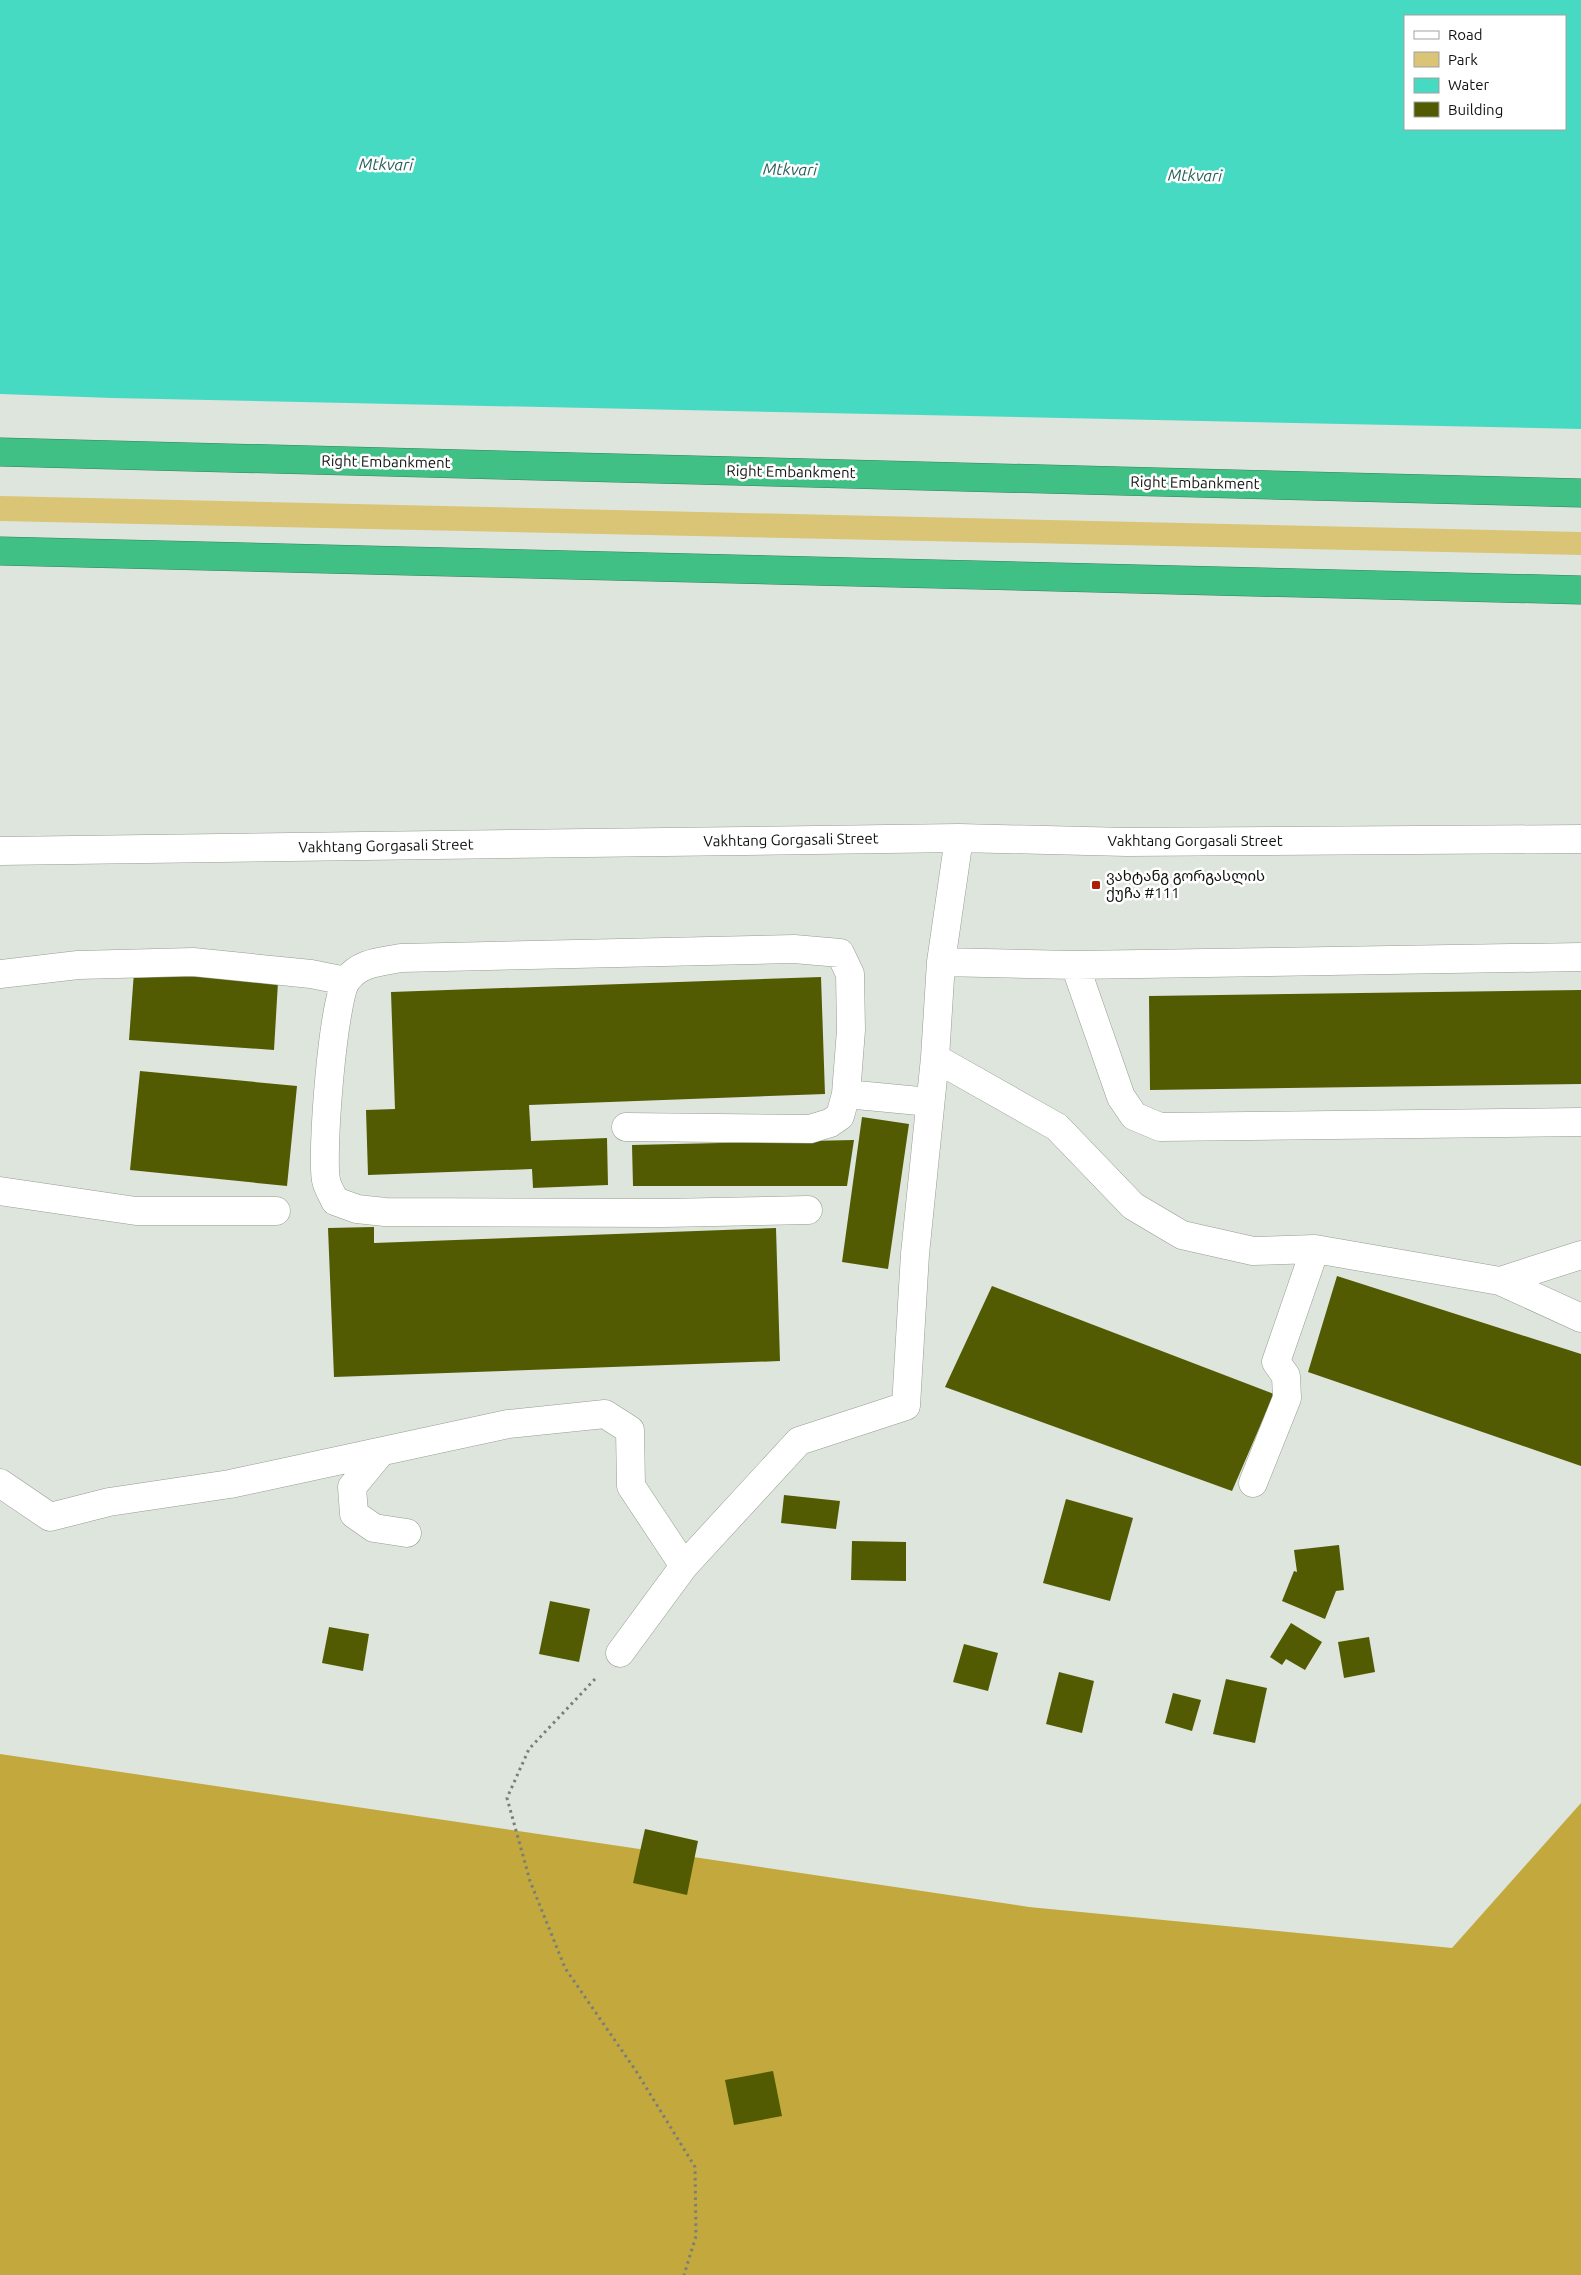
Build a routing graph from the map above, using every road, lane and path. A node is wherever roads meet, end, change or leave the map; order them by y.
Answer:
1 (0, 452) edge
2 (1581, 493) edge
3 (0, 551) edge
4 (1581, 590) edge
5 (959, 838) junction
6 (1581, 839) edge
7 (0, 850) edge
8 (1581, 956) edge
9 (941, 962) junction
10 (1075, 965) junction
11 (0, 974) edge
12 (346, 981) junction
13 (935, 1058) junction
14 (846, 1094) junction
15 (930, 1102) junction
16 (1581, 1122) edge
17 (626, 1127) dead end
18 (0, 1191) edge
19 (808, 1210) dead end
20 (276, 1211) dead end
21 (1315, 1249) junction
22 (1581, 1255) edge
23 (1500, 1281) junction
24 (1581, 1318) edge
25 (381, 1452) junction
26 (0, 1483) edge
27 (1253, 1484) dead end
28 (407, 1532) dead end
29 (684, 1566) junction
30 (620, 1653) joint
31 (684, 2275) edge

1 - 2 highway, Right Embankment
3 - 4 highway
5 - 6 street, Vakhtang Gorgasali Street
5 - 7 street, Vakhtang Gorgasali Street
5 - 9 street
8 - 10 street
9 - 10 street
9 - 13 street
10 - 16 street
11 - 12 street
12 - 14 street
12 - 19 street
13 - 15 street
13 - 21 street
14 - 15 street
14 - 17 street
15 - 29 street
18 - 20 street
21 - 23 street
21 - 27 street
22 - 23 street
23 - 24 street
25 - 26 street
25 - 28 street
25 - 29 street
29 - 30 street
30 - 31 path

